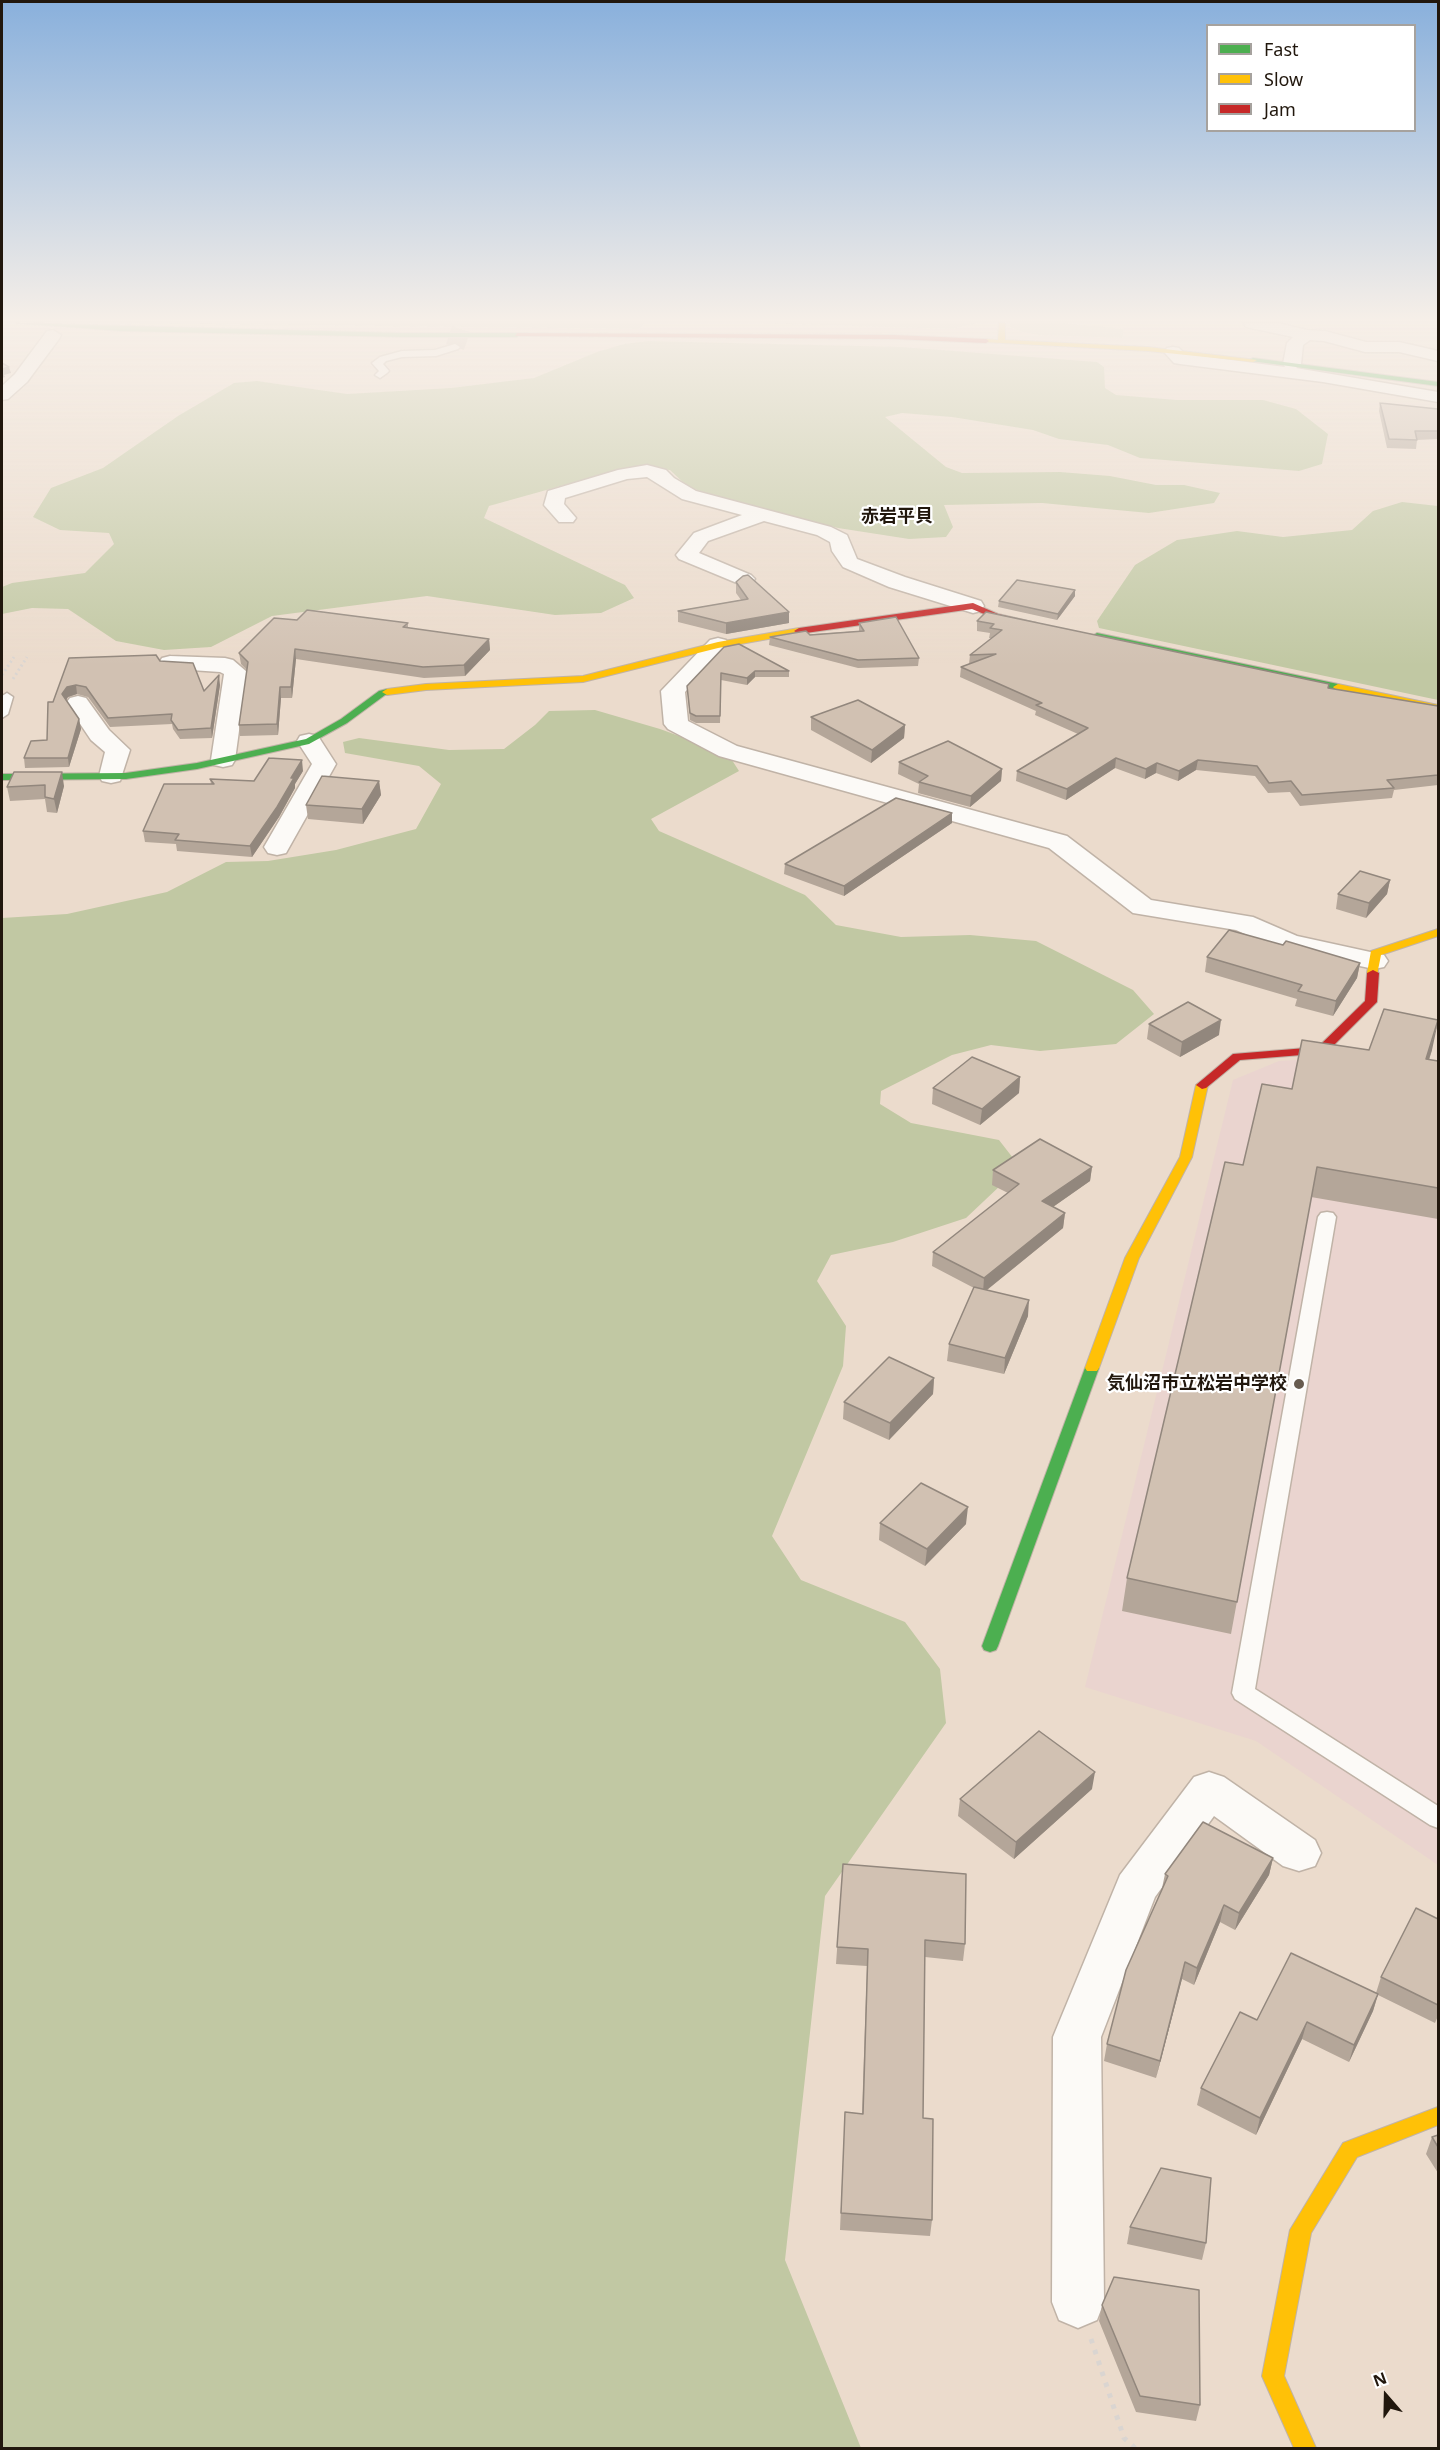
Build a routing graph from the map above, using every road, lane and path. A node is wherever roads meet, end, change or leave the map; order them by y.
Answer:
1 (765, 514) junction
2 (566, 518) dead end
3 (744, 579) edge
4 (973, 606) junction
5 (1043, 625) edge
6 (1078, 632) edge
7 (718, 645) junction
8 (14, 657) dead end
9 (170, 663) edge
10 (2, 675) edge
11 (7, 697) dead end
12 (78, 704) dead end
13 (1438, 708) edge
14 (2, 714) edge
15 (309, 741) junction
16 (223, 760) junction
17 (111, 776) junction
18 (2, 777) edge
19 (277, 847) dead end
20 (1438, 932) edge
21 (1374, 962) junction
22 (1327, 1216) dead end
23 (990, 1646) dead end
24 (1438, 1818) edge
25 (1299, 1853) dead end
26 (1438, 2116) edge
27 (1078, 2302) joint
28 (1135, 2448) edge
29 (1305, 2448) edge

1 - 2 street
1 - 3 street
1 - 4 street
4 - 5 main road
4 - 7 main road
6 - 13 main road
7 - 15 main road
7 - 21 street
8 - 10 path
9 - 16 street
11 - 14 lane
12 - 17 street
15 - 16 main road
15 - 19 street
16 - 17 main road
17 - 18 main road
20 - 21 main road
21 - 23 main road
22 - 24 lane
25 - 27 street
26 - 29 main road
27 - 28 path

